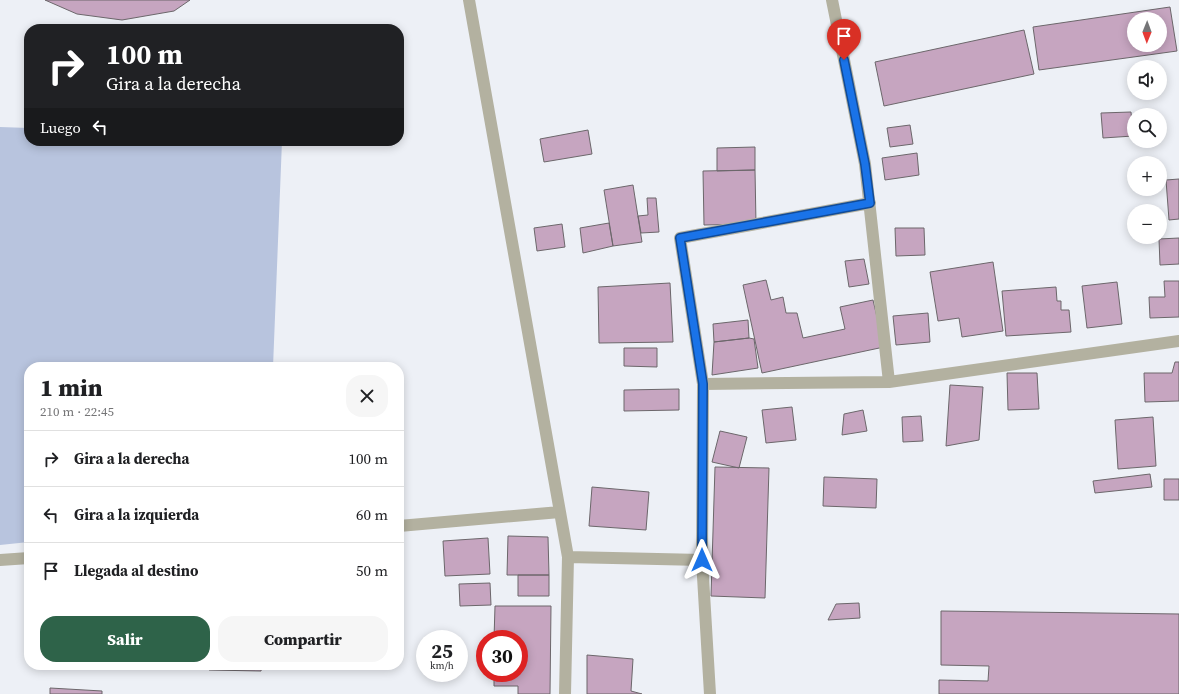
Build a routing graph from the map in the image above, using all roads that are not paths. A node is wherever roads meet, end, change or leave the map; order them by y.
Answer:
1 (469, 0) edge
2 (832, 0) edge
3 (870, 203) junction
4 (1179, 341) edge
5 (889, 382) junction
6 (703, 384) junction
7 (560, 512) junction
8 (404, 526) edge
9 (568, 557) junction
10 (24, 558) edge
11 (0, 560) edge
12 (702, 560) junction
13 (565, 694) edge
14 (710, 694) edge

1 - 7 street
2 - 3 street
3 - 5 street
3 - 6 street
4 - 5 street
5 - 6 street
6 - 12 street
7 - 8 street
7 - 9 street
9 - 12 street
9 - 13 street
10 - 11 street
12 - 14 street

